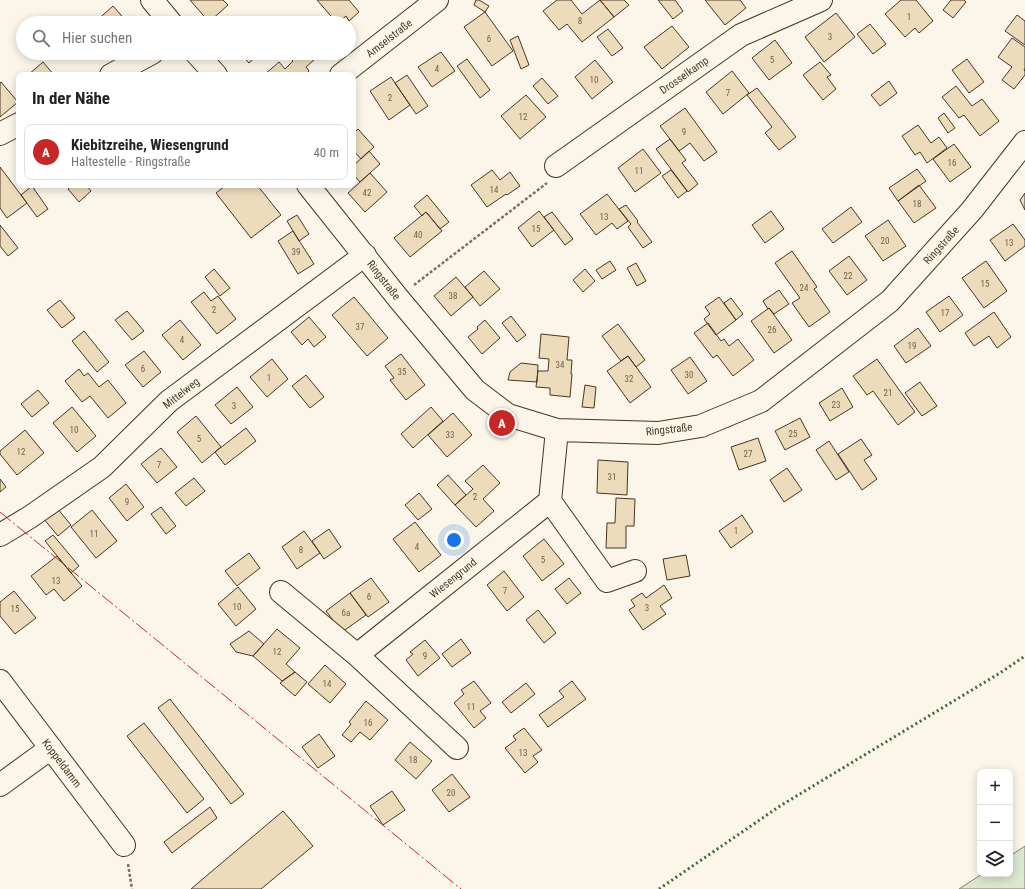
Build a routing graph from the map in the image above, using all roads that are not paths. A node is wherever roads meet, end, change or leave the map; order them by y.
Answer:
1 (152, 0) edge
2 (437, 0) edge
3 (821, 0) edge
4 (165, 16) edge
5 (139, 60) edge
6 (202, 60) edge
7 (117, 72) edge
8 (213, 72) edge
9 (345, 72) edge
10 (16, 126) edge
11 (0, 134) edge
12 (1025, 142) edge
13 (556, 166) road end
14 (310, 188) edge
15 (365, 255) junction
16 (557, 430) junction
17 (550, 501) junction
18 (0, 535) edge
19 (635, 572) dead end
20 (281, 592) dead end
21 (357, 655) junction
22 (0, 681) edge
23 (51, 748) junction
24 (457, 748) dead end
25 (0, 785) edge
26 (124, 845) dead end

1 - 4 street
2 - 9 street, Amselstraße
3 - 13 street, Drosselkamp
5 - 7 street
6 - 8 street
10 - 11 street
12 - 16 street, Ringstraße
14 - 15 street, Ringstraße
15 - 16 street, Ringstraße
15 - 18 street, Mittelweg
16 - 17 street
17 - 19 street
17 - 21 street, Wiesengrund
20 - 21 street
21 - 24 street
22 - 23 street, Koppeldamm
23 - 25 street
23 - 26 street, Koppeldamm

